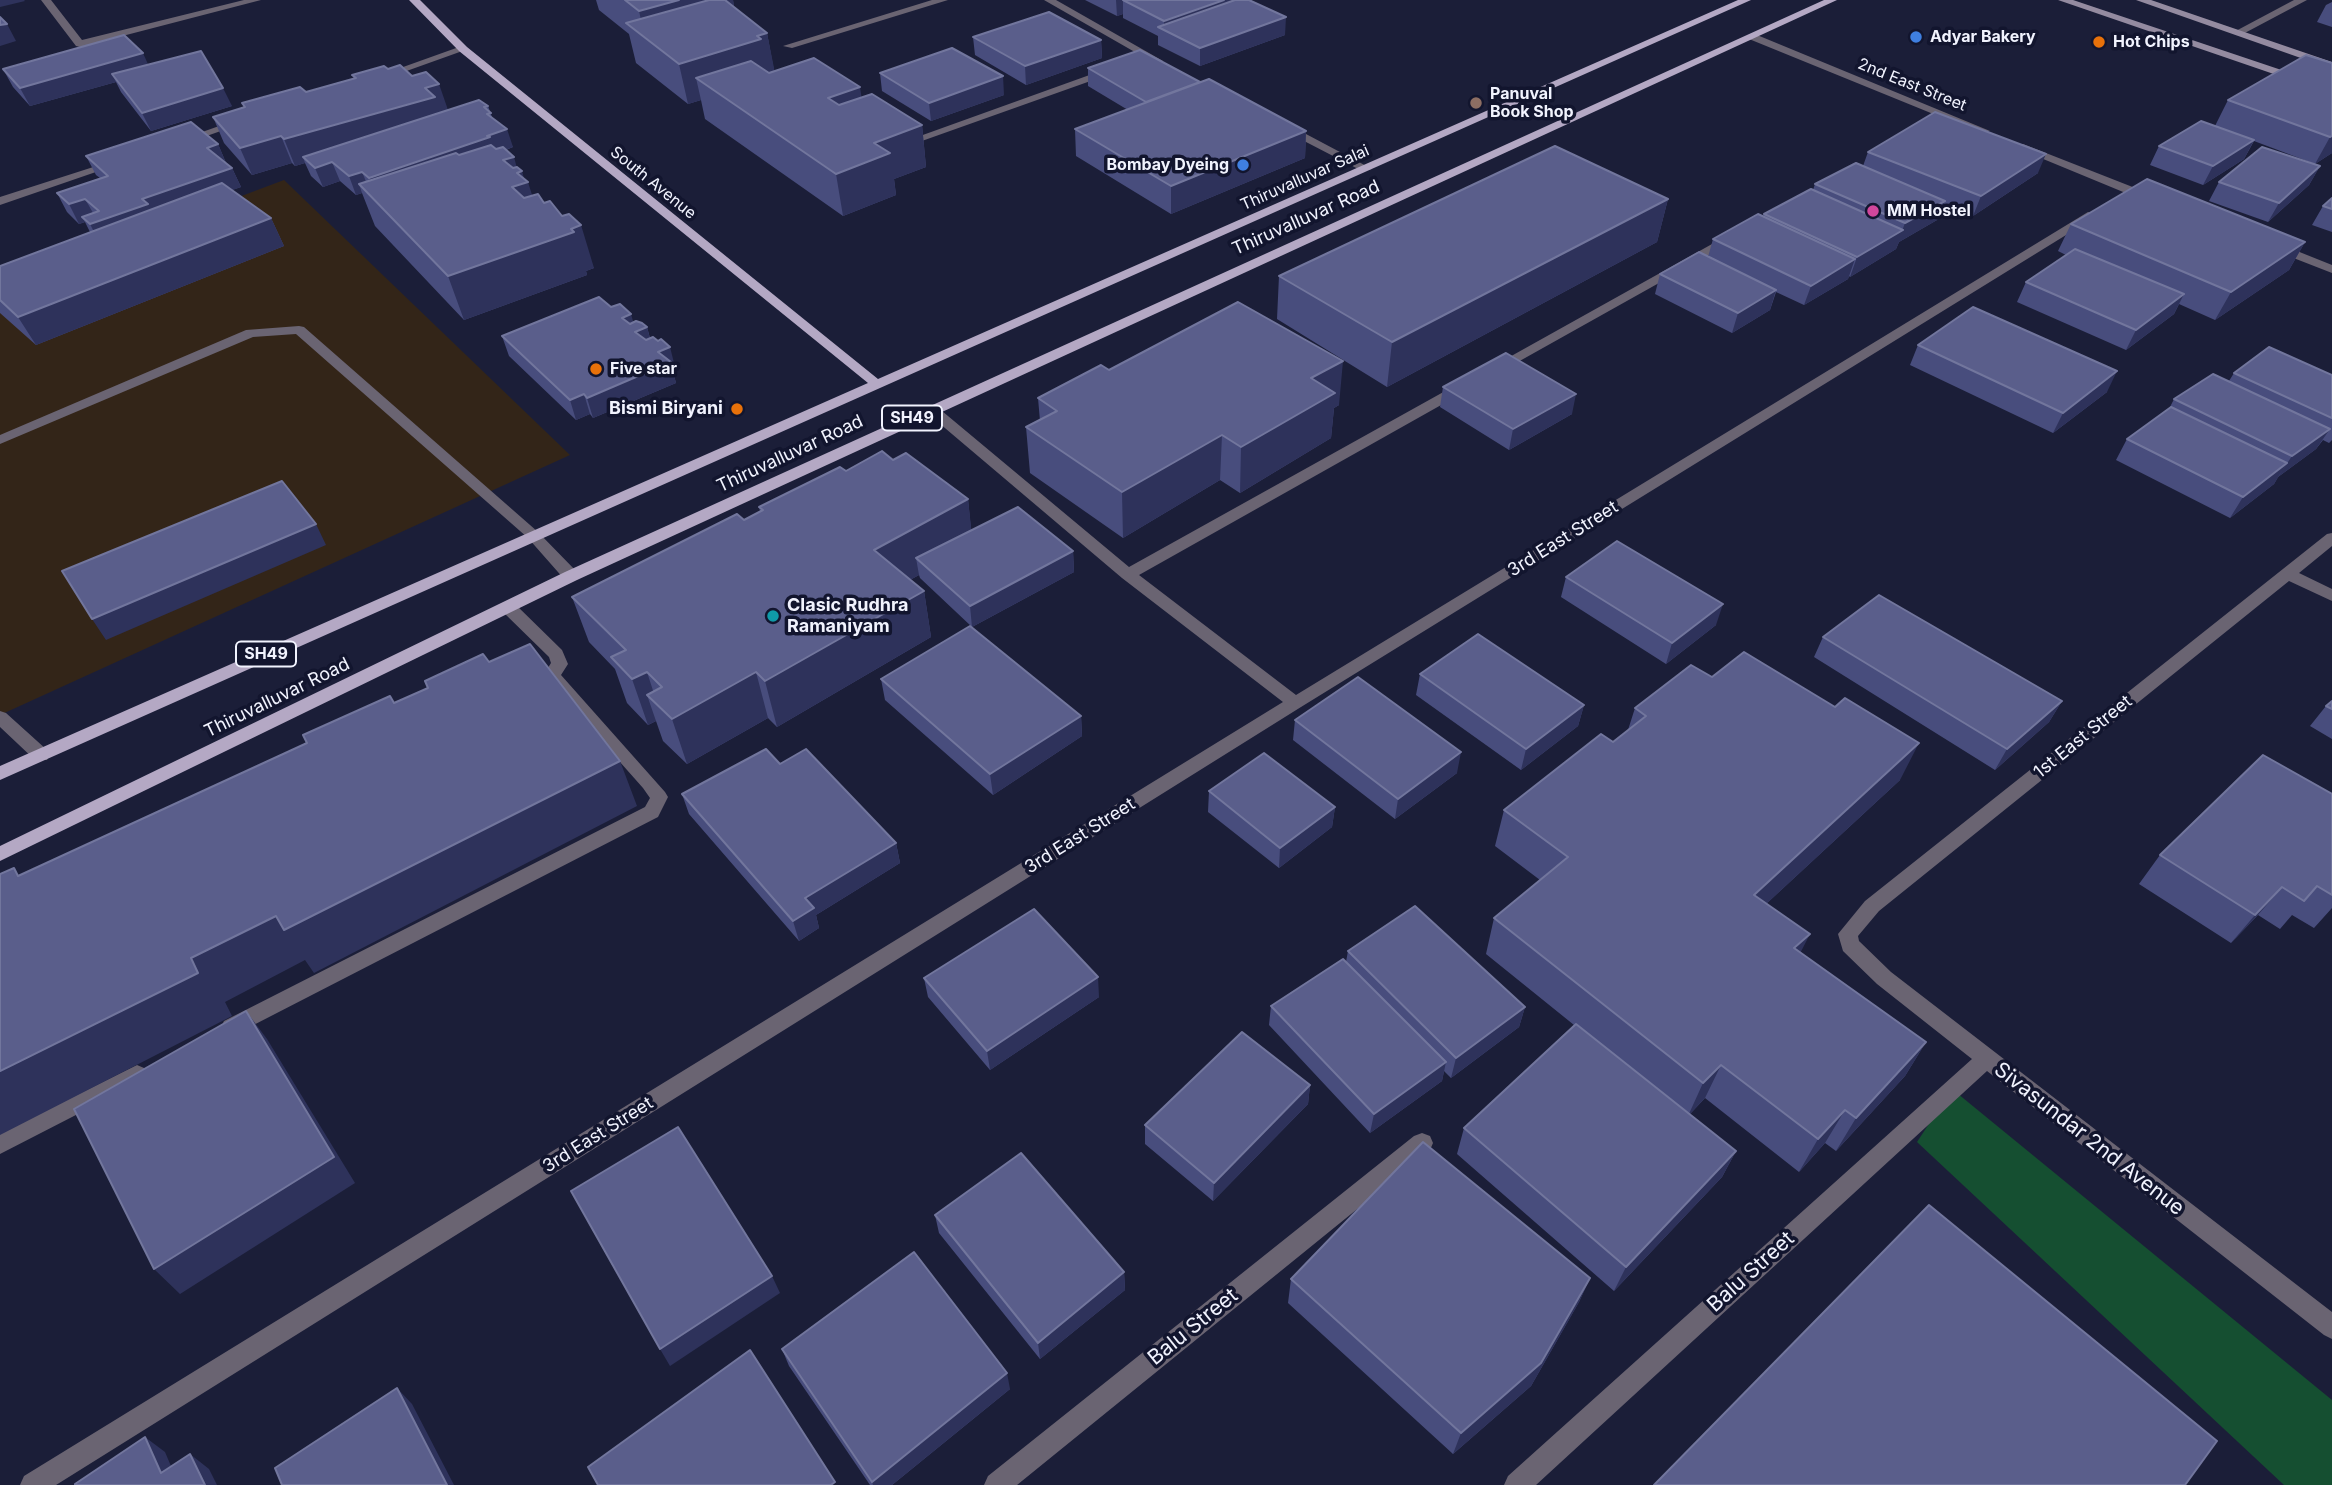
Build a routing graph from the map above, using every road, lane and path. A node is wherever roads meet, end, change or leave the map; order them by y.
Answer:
1 (46, 0) edge
2 (256, 0) edge
3 (414, 0) edge
4 (943, 0) edge
5 (1049, 0) edge
6 (1745, 0) edge
7 (1832, 0) edge
8 (2063, 0) edge
9 (2141, 0) edge
10 (2302, 0) edge
11 (2237, 33) junction
12 (1753, 37) junction
13 (788, 46) dead end
14 (463, 49) junction
15 (1149, 57) junction
16 (1136, 61) edge
17 (1124, 66) edge
18 (2332, 66) edge
19 (1173, 69) edge
20 (371, 80) edge
21 (2332, 91) edge
22 (251, 118) edge
23 (1269, 119) edge
24 (1996, 136) edge
25 (2008, 141) edge
26 (172, 144) edge
27 (897, 147) edge
28 (132, 157) edge
29 (1366, 169) junction
30 (2130, 191) junction
31 (0, 201) edge
32 (2156, 201) edge
33 (1743, 231) edge
34 (2260, 241) edge
35 (2332, 269) edge
36 (878, 385) junction
37 (931, 410) junction
38 (0, 440) edge
39 (533, 535) junction
40 (2332, 538) edge
41 (1128, 574) junction
42 (2288, 574) junction
43 (571, 576) junction
44 (2332, 596) edge
45 (508, 607) junction
46 (552, 675) junction
47 (527, 686) edge
48 (1295, 703) junction
49 (0, 717) edge
50 (41, 755) junction
51 (0, 773) edge
52 (0, 854) edge
53 (1850, 945) joint
54 (209, 1038) edge
55 (1986, 1059) junction
56 (160, 1063) edge
57 (1422, 1143) edge
58 (0, 1144) edge
59 (2332, 1327) edge
60 (33, 1485) edge
61 (998, 1485) edge
62 (1517, 1485) edge

1 - 2 street
3 - 14 main road, South Avenue
4 - 13 street
5 - 15 street
6 - 29 main road, Thiruvalluvar Salai / SH49
7 - 12 main road, Thiruvalluvar Road / SH49
8 - 21 main road
9 - 11 main road
10 - 11 street
11 - 18 main road
12 - 24 street, 2nd East Street
12 - 37 main road, Thiruvalluvar Road / SH49
14 - 20 street
14 - 36 main road, South Avenue
15 - 16 street
15 - 19 street
17 - 27 street
22 - 26 street
23 - 29 street
25 - 30 street
28 - 31 street
29 - 36 main road, Thiruvalluvar Salai / SH49
30 - 32 street
30 - 48 street, 3rd East Street
33 - 41 street
34 - 35 street
36 - 39 main road, Thiruvalluvar Road / SH49
37 - 41 street
37 - 43 main road, Thiruvalluvar Road / SH49
38 - 39 street
39 - 43 street
39 - 50 main road, Thiruvalluvar Road / SH49
40 - 42 street, 1st East Street
41 - 48 street
42 - 44 street
42 - 53 street, 1st East Street
43 - 45 main road, Thiruvalluvar Road / SH49
45 - 46 street
45 - 52 main road, Thiruvalluvar Road / SH49
46 - 47 street
46 - 54 street
48 - 60 street, 3rd East Street
49 - 50 street
50 - 51 main road, Thiruvalluvar Road / SH49
53 - 55 street, Sivasundar 2nd Avenue
55 - 59 street, Sivasundar 2nd Avenue
55 - 62 street, Balu Street
56 - 58 street
57 - 61 street, Balu Street

